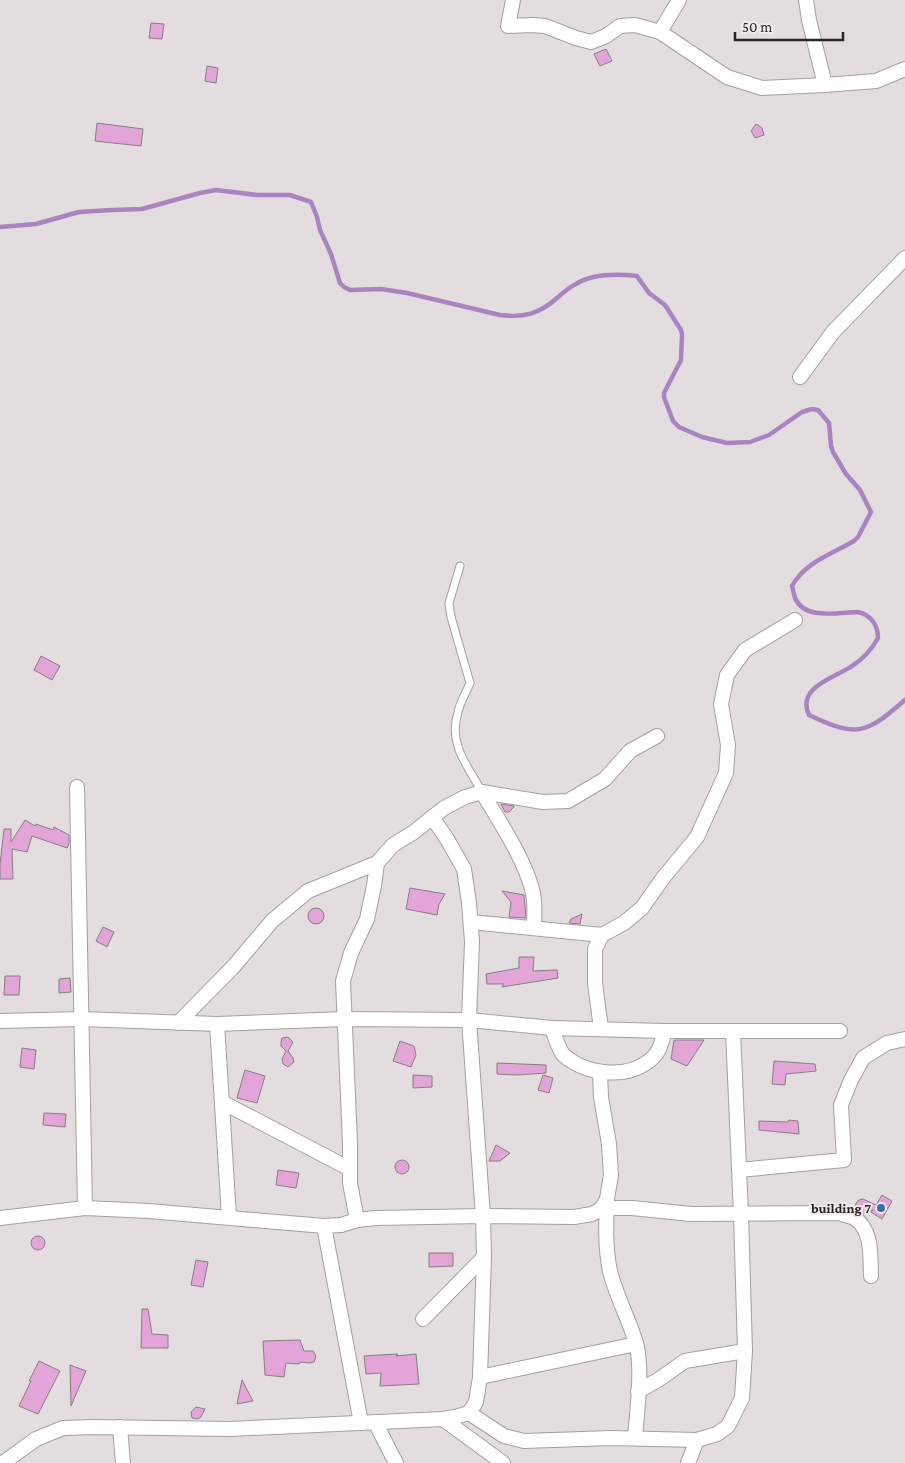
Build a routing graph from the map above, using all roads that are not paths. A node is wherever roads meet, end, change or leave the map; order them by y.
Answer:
1 (513, 0) edge
2 (679, 0) edge
3 (806, 0) edge
4 (660, 32) junction
5 (905, 69) edge
6 (825, 86) junction
7 (905, 258) edge
8 (800, 377) dead end
9 (460, 566) dead end
10 (795, 620) dead end
11 (657, 736) dead end
12 (77, 787) dead end
13 (482, 792) junction
14 (432, 817) junction
15 (377, 863) junction
16 (470, 922) junction
17 (534, 928) junction
18 (602, 935) junction
19 (345, 1018) junction
20 (82, 1019) junction
21 (469, 1020) junction
22 (0, 1021) edge
23 (178, 1023) junction
24 (217, 1024) junction
25 (552, 1028) junction
26 (601, 1029) junction
27 (665, 1031) junction
28 (732, 1031) junction
29 (840, 1031) dead end
30 (905, 1039) edge
31 (600, 1073) junction
32 (222, 1102) junction
33 (350, 1169) junction
34 (739, 1170) junction
35 (607, 1204) junction
36 (85, 1208) junction
37 (741, 1214) junction
38 (483, 1216) junction
39 (229, 1217) junction
40 (0, 1218) edge
41 (356, 1220) junction
42 (324, 1226) junction
43 (484, 1257) junction
44 (871, 1276) dead end
45 (423, 1319) dead end
46 (636, 1344) junction
47 (744, 1351) junction
48 (480, 1377) junction
49 (638, 1391) junction
50 (469, 1413) junction
51 (442, 1419) junction
52 (376, 1422) junction
53 (361, 1423) junction
54 (120, 1427) junction
55 (635, 1438) junction
56 (697, 1440) junction
57 (3, 1463) edge
58 (123, 1463) edge
59 (396, 1463) edge
60 (502, 1463) edge
61 (688, 1463) edge

1 - 4 street
2 - 4 street
3 - 6 street
4 - 6 street
5 - 6 street
7 - 8 street
9 - 13 lane
10 - 18 street
11 - 13 street
12 - 20 street
13 - 14 street
13 - 17 street
14 - 15 street
14 - 16 street
15 - 19 street
15 - 23 street
16 - 17 street
16 - 21 street
17 - 18 street
18 - 26 street
19 - 21 street
19 - 24 street
19 - 33 street
20 - 22 street
20 - 23 street
20 - 36 street
21 - 25 street
21 - 38 street
23 - 24 street
24 - 32 street
25 - 26 street
25 - 31 street
26 - 27 street
27 - 28 street
27 - 31 street
28 - 29 street
28 - 34 street
30 - 34 street
31 - 35 street
32 - 33 street
32 - 39 street
33 - 41 street
34 - 37 street
35 - 37 street
35 - 38 street
35 - 46 street
36 - 39 street
36 - 40 street
37 - 44 street
37 - 47 street
38 - 41 street
38 - 43 street
39 - 42 street
41 - 42 street
42 - 53 street
43 - 45 street
43 - 48 street
46 - 48 street
46 - 49 street
47 - 49 street
47 - 56 street
48 - 50 street
49 - 55 street
50 - 51 street
50 - 55 street
51 - 52 street
51 - 60 street
52 - 53 street
52 - 59 street
53 - 54 street
54 - 57 street
54 - 58 street
55 - 56 street
56 - 61 street

